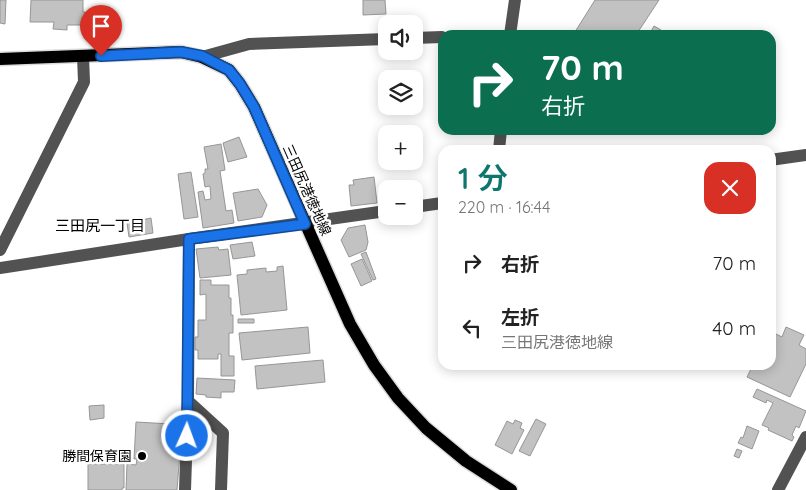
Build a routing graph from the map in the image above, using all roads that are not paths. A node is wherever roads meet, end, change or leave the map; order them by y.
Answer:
1 (515, 0) edge
2 (511, 30) edge
3 (438, 37) edge
4 (423, 38) edge
5 (378, 39) edge
6 (83, 56) junction
7 (202, 56) junction
8 (0, 59) edge
9 (806, 155) edge
10 (776, 159) edge
11 (438, 204) edge
12 (423, 206) edge
13 (378, 213) edge
14 (305, 224) junction
15 (189, 239) junction
16 (0, 250) edge
17 (0, 268) edge
18 (188, 401) junction
19 (806, 437) edge
20 (185, 490) edge
21 (221, 490) edge
22 (511, 490) edge
23 (778, 490) edge

1 - 2 street
3 - 4 street
5 - 7 street
6 - 7 main road, 三田尻港徳地線
6 - 8 main road, 三田尻港徳地線
6 - 16 street
7 - 14 main road, 三田尻港徳地線
9 - 10 street
11 - 12 street
13 - 14 street
14 - 15 street
14 - 22 main road, 三田尻港徳地線
15 - 17 street
15 - 18 street
18 - 20 street
18 - 21 street
19 - 23 street

